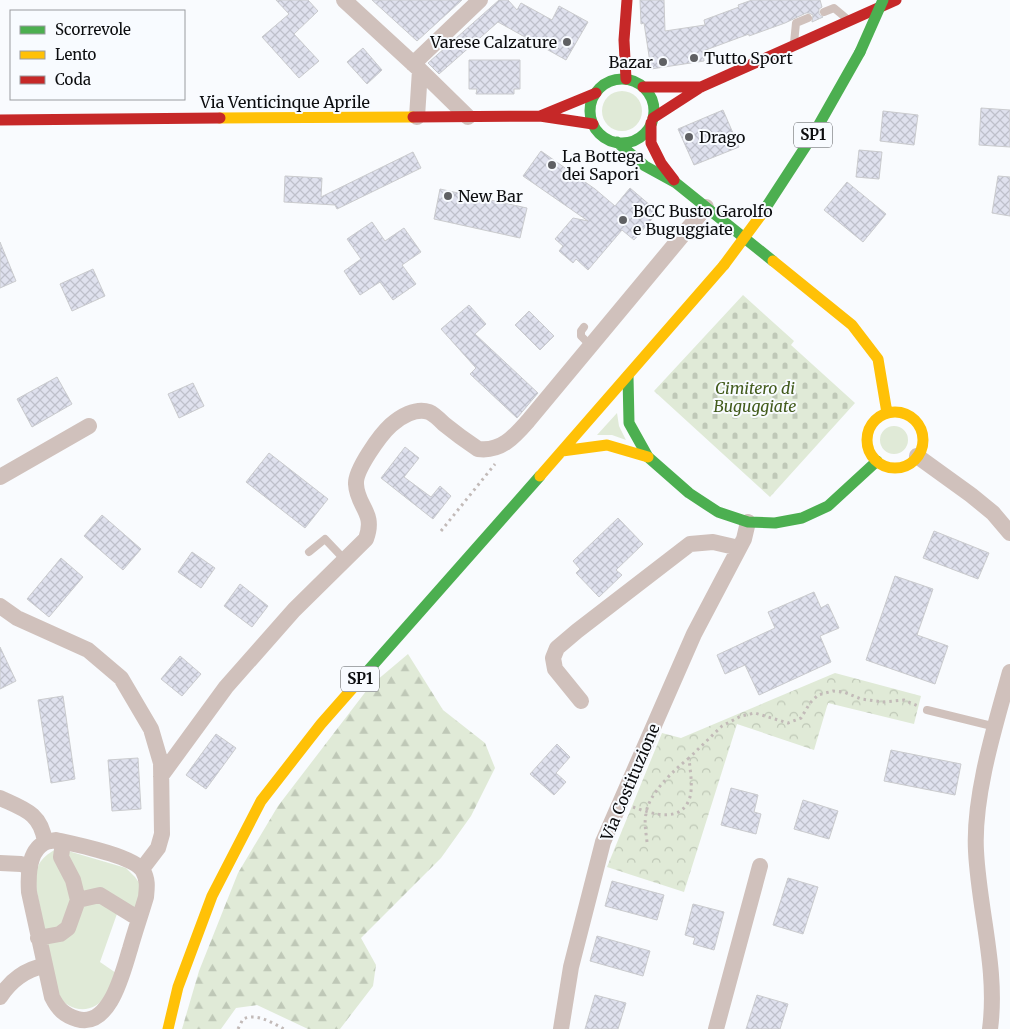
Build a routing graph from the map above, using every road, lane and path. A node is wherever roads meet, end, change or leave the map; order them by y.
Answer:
1 (344, 0) edge
2 (480, 0) edge
3 (626, 0) edge
4 (882, 0) edge
5 (896, 0) edge
6 (824, 12) dead end
7 (808, 18) dead end
8 (850, 20) junction
9 (794, 45) junction
10 (416, 67) junction
11 (626, 79) junction
12 (642, 87) junction
13 (701, 87) junction
14 (596, 92) junction
15 (540, 116) junction
16 (416, 117) junction
17 (468, 117) junction
18 (0, 120) edge
19 (652, 121) junction
20 (593, 124) junction
21 (617, 142) junction
22 (676, 183) junction
23 (706, 207) junction
24 (584, 327) dead end
25 (592, 346) junction
26 (628, 376) junction
27 (887, 413) junction
28 (89, 426) dead end
29 (510, 440) junction
30 (562, 450) junction
31 (917, 456) junction
32 (648, 457) junction
33 (877, 461) junction
34 (0, 477) edge
35 (748, 522) junction
36 (441, 531) dead end
37 (1010, 533) edge
38 (739, 548) junction
39 (309, 552) dead end
40 (344, 559) junction
41 (0, 606) edge
42 (1010, 672) edge
43 (581, 701) dead end
44 (927, 710) joint
45 (996, 727) junction
46 (690, 758) junction
47 (161, 776) junction
48 (0, 798) edge
49 (621, 803) junction
50 (646, 812) junction
51 (45, 842) junction
52 (63, 842) junction
53 (647, 842) dead end
54 (0, 863) edge
55 (760, 866) dead end
56 (30, 867) junction
57 (142, 869) junction
58 (78, 900) junction
59 (139, 919) junction
60 (38, 938) junction
61 (44, 966) junction
62 (0, 997) edge
63 (63, 1022) edge
64 (168, 1029) edge
65 (238, 1029) edge
66 (284, 1029) edge
67 (561, 1029) edge
68 (716, 1029) edge
69 (990, 1029) edge

1 - 10 street
2 - 10 street
3 - 11 main road
4 - 26 main road, SP1, bridge
5 - 8 main road
6 - 8 lane
7 - 9 lane
8 - 9 main road
9 - 13 main road
10 - 16 street
10 - 17 street
11 - 12 main road
11 - 14 main road
12 - 13 main road
12 - 19 main road
13 - 19 main road
14 - 15 main road, Via Venticinque Aprile
14 - 20 main road
15 - 17 main road, Via Venticinque Aprile
15 - 20 main road, Via Venticinque Aprile
16 - 17 main road, Via Venticinque Aprile
16 - 18 main road, Via Venticinque Aprile
19 - 21 main road
19 - 22 main road
20 - 21 main road
21 - 22 main road
22 - 23 main road
23 - 25 street
23 - 27 main road
24 - 25 lane
25 - 29 street
26 - 30 main road, SP1
26 - 32 main road
27 - 31 main road
27 - 33 main road
28 - 34 street
29 - 36 path
29 - 40 street
30 - 32 main road
30 - 64 main road, SP1
31 - 33 main road
31 - 37 street
32 - 35 main road
33 - 35 main road
35 - 38 street, Via Costituzione
38 - 43 street
38 - 49 street, Via Costituzione
39 - 40 lane
40 - 47 street
41 - 47 street
42 - 45 street
44 - 45 lane
44 - 46 path
45 - 69 street
46 - 50 path
46 - 50 path
47 - 57 street
48 - 51 street
49 - 50 path
49 - 67 street, Via Costituzione
50 - 53 path
51 - 52 street
51 - 56 street
52 - 57 street
52 - 58 street
54 - 56 street
55 - 68 street
56 - 60 street
57 - 59 street
58 - 59 street
58 - 60 street
59 - 63 street
60 - 61 street
61 - 62 street
61 - 63 street
65 - 66 path

